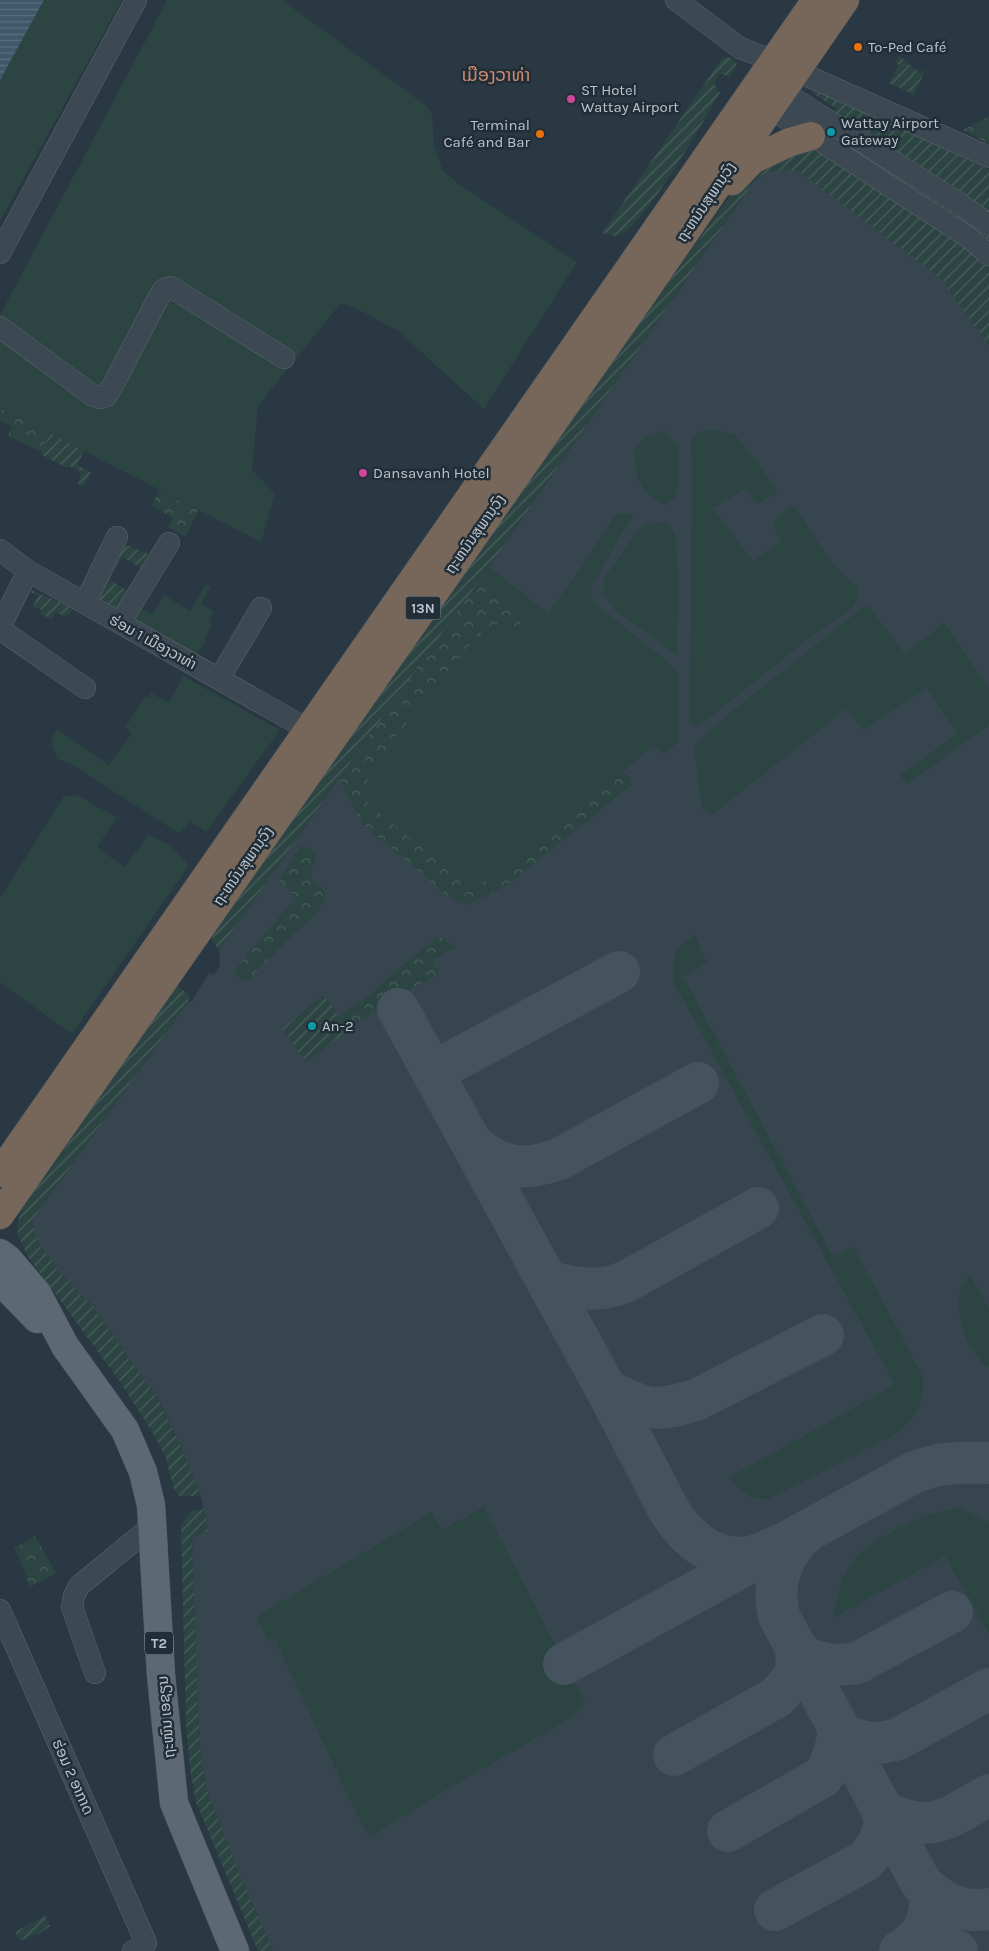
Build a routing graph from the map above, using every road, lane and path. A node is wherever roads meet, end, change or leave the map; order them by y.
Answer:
1 (136, 0) edge
2 (676, 0) edge
3 (816, 0) edge
4 (845, 0) edge
5 (772, 84) junction
6 (811, 136) junction
7 (989, 157) edge
8 (959, 203) junction
9 (945, 222) junction
10 (989, 225) edge
11 (0, 253) edge
12 (989, 255) edge
13 (640, 298) junction
14 (0, 327) edge
15 (284, 358) dead end
16 (117, 537) dead end
17 (169, 543) dead end
18 (0, 550) edge
19 (28, 571) junction
20 (85, 603) junction
21 (261, 608) dead end
22 (120, 622) junction
23 (0, 628) edge
24 (219, 678) junction
25 (85, 688) dead end
26 (308, 730) junction
27 (0, 1173) edge
28 (0, 1215) edge
29 (0, 1253) edge
30 (0, 1281) edge
31 (65, 1346) junction
32 (152, 1526) junction
33 (0, 1610) edge
34 (95, 1673) dead end
35 (140, 1947) edge
36 (235, 1951) edge

1 - 11 street
2 - 5 street
3 - 5 highway, ຖະຫນົນສຸພານຸວົງ / 13N
4 - 5 highway, ຖະຫນົນສຸພານຸວົງ / 13N
5 - 6 street
5 - 7 street
5 - 8 street
5 - 13 highway, ຖະຫນົນສຸພານຸວົງ / 13N
5 - 26 highway, ຖະຫນົນສຸພານຸວົງ / 13N
6 - 9 street
6 - 13 highway
8 - 9 street
8 - 10 street
9 - 12 street
13 - 28 highway, ຖະຫນົນສຸພານຸວົງ / 13N
14 - 15 street
16 - 20 street
17 - 22 street
18 - 19 street, ຮ່ອມ 1 ເມືອງວາທ່າ
19 - 20 street, ຮ່ອມ 1 ເມືອງວາທ່າ
19 - 23 street
20 - 22 street, ຮ່ອມ 1 ເມືອງວາທ່າ
21 - 24 street
22 - 24 street, ຮ່ອມ 1 ເມືອງວາທ່າ
23 - 25 street
24 - 26 street, ຮ່ອມ 1 ເມືອງວາທ່າ
26 - 27 highway, ຖະຫນົນສຸພານຸວົງ / 13N
29 - 31 main road, ຖະໜົນ ເອຊຽນ
30 - 31 main road, ຖະໜົນ ເອຊຽນ
31 - 32 main road, ຖະໜົນ ເອຊຽນ / T2
32 - 34 street
32 - 36 main road, ຖະໜົນ ເອຊຽນ / T2
33 - 35 street, ຮ່ອມ 2 ອາກາດ

